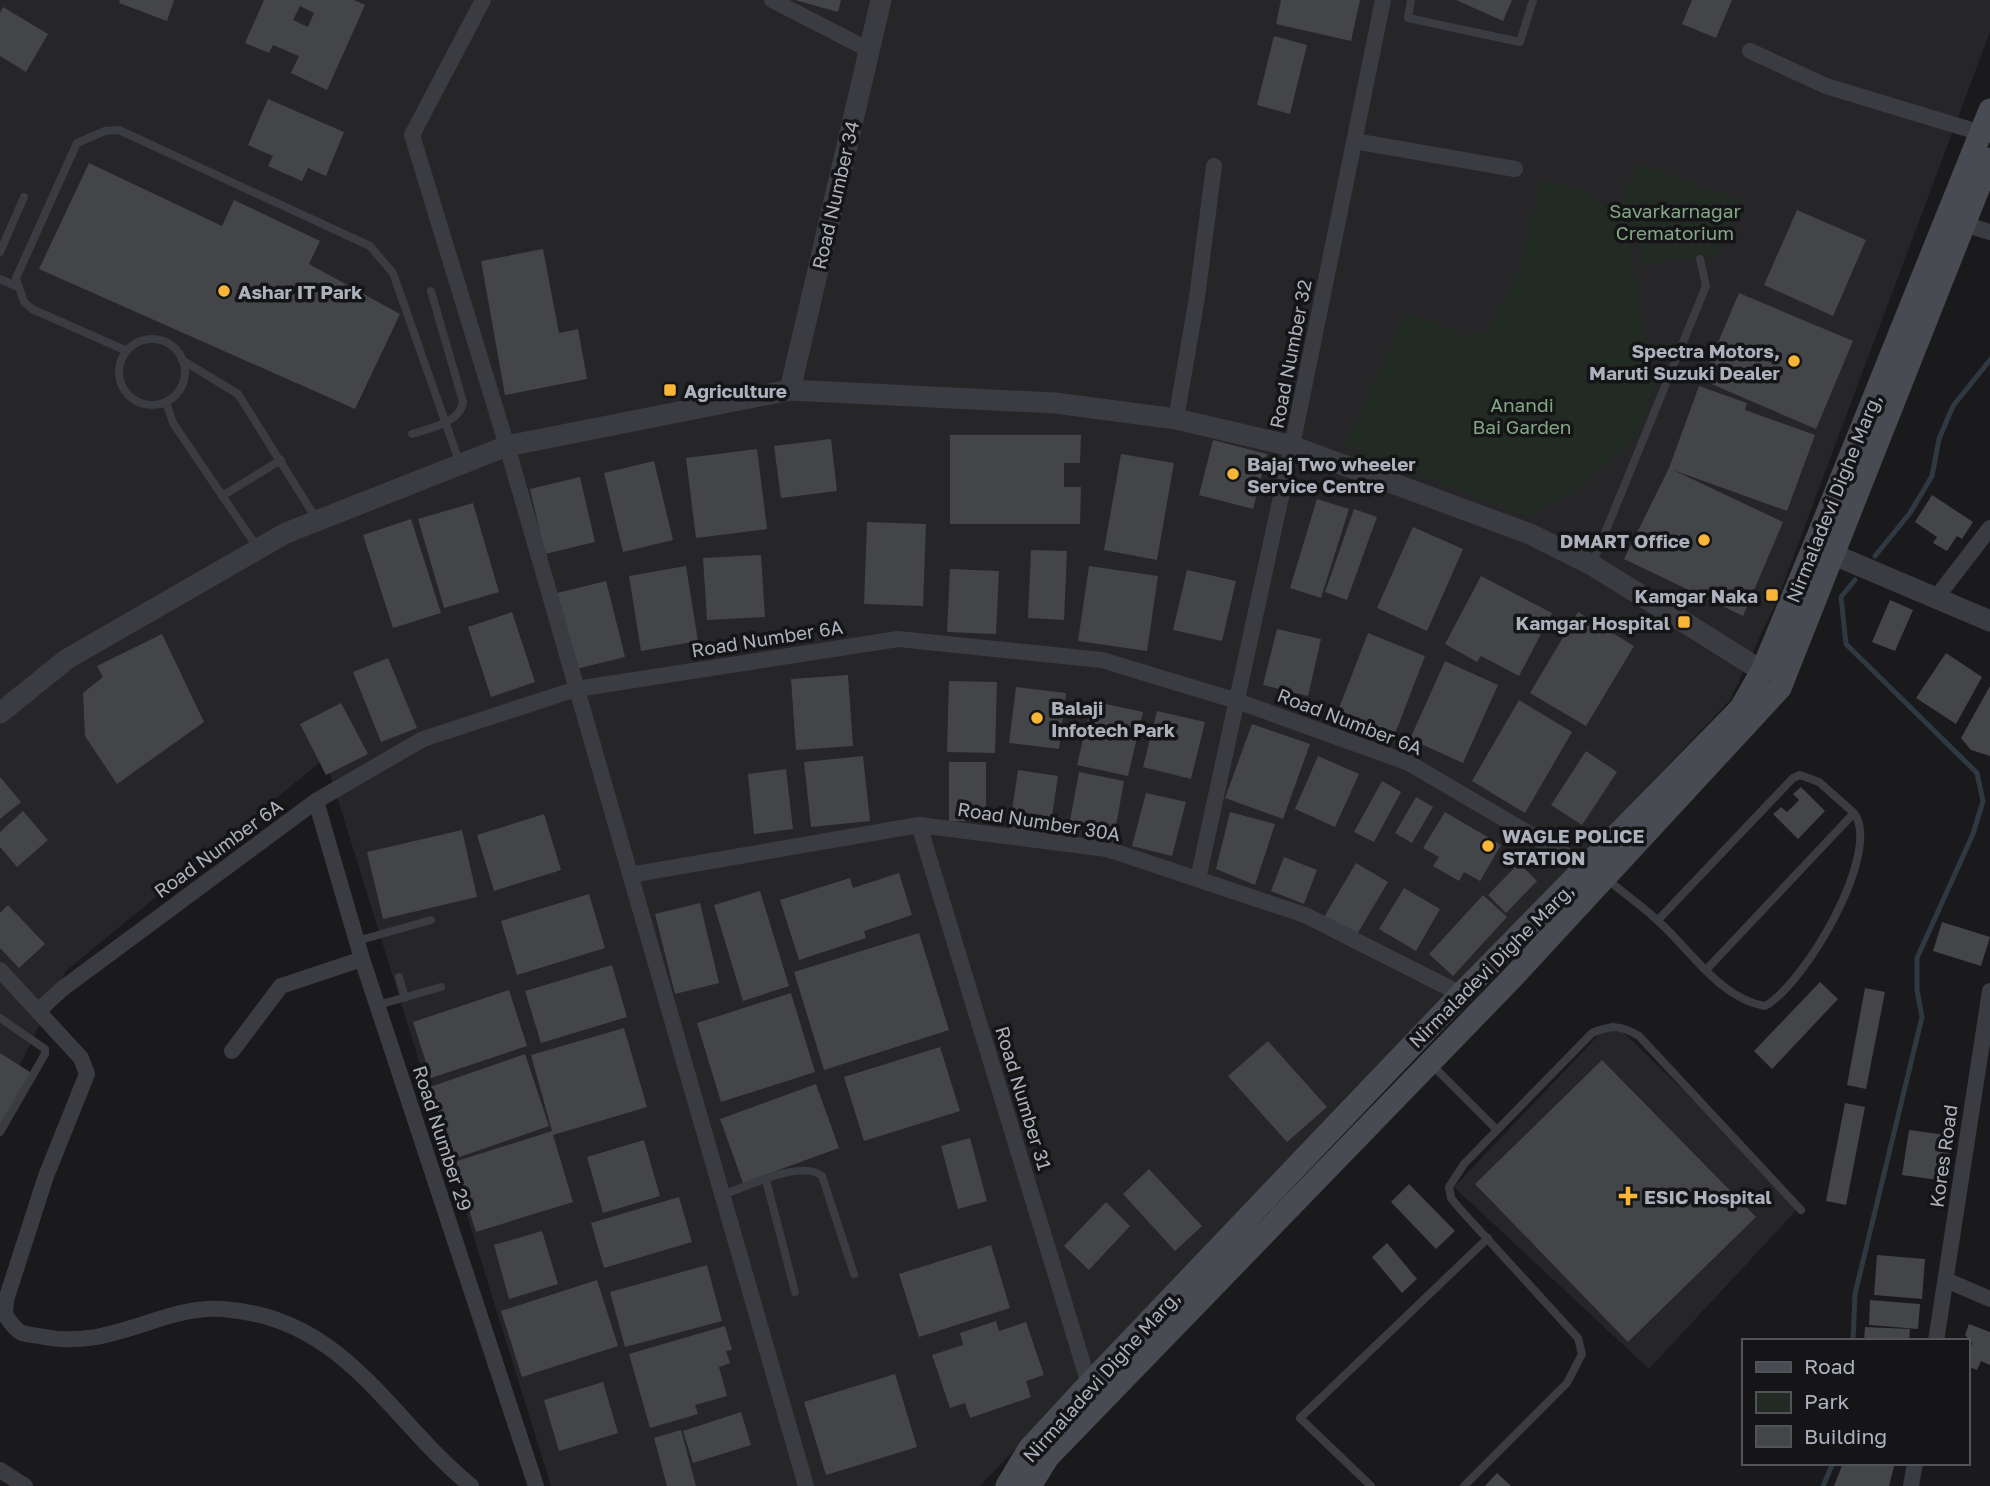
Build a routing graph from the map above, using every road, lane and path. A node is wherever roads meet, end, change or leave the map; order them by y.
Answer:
1 (483, 0) edge
2 (772, 0) edge
3 (881, 0) edge
4 (1383, 0) edge
5 (1411, 0) edge
6 (1533, 0) edge
7 (869, 50) junction
8 (1750, 51) dead end
9 (1990, 110) edge
10 (1986, 134) edge
11 (1354, 141) junction
12 (1990, 159) edge
13 (1214, 166) dead end
14 (1516, 169) dead end
15 (24, 197) dead end
16 (1964, 225) junction
17 (1990, 232) edge
18 (0, 252) edge
19 (1700, 259) dead end
20 (0, 279) edge
21 (18, 287) junction
22 (431, 290) dead end
23 (127, 351) junction
24 (182, 360) junction
25 (790, 390) junction
26 (166, 402) junction
27 (1176, 419) junction
28 (445, 423) junction
29 (412, 434) dead end
30 (507, 446) junction
31 (1292, 446) junction
32 (281, 460) junction
33 (460, 465) junction
34 (222, 496) junction
35 (318, 521) junction
36 (1990, 528) edge
37 (259, 549) junction
38 (1823, 550) junction
39 (1592, 565) junction
40 (1936, 598) junction
41 (1990, 621) edge
42 (1762, 671) junction
43 (1780, 688) junction
44 (576, 689) junction
45 (1237, 701) junction
46 (0, 713) edge
47 (316, 801) junction
48 (1854, 813) junction
49 (919, 825) junction
50 (1596, 873) junction
51 (630, 875) junction
52 (1198, 879) junction
53 (431, 920) dead end
54 (1658, 920) junction
55 (357, 941) junction
56 (362, 959) junction
57 (0, 970) edge
58 (1706, 970) junction
59 (399, 977) dead end
60 (441, 987) dead end
61 (1990, 990) edge
62 (1461, 994) junction
63 (405, 998) junction
64 (377, 1006) junction
65 (37, 1011) junction
66 (0, 1018) edge
67 (1986, 1039) edge
68 (1412, 1045) junction
69 (232, 1051) dead end
70 (1429, 1061) junction
71 (1497, 1130) junction
72 (0, 1132) edge
73 (766, 1180) junction
74 (722, 1195) junction
75 (1801, 1210) dead end
76 (1488, 1238) junction
77 (854, 1274) dead end
78 (1946, 1280) junction
79 (795, 1292) dead end
80 (1990, 1299) edge
81 (3, 1321) edge
82 (1936, 1339) edge
83 (1090, 1384) junction
84 (1915, 1465) edge
85 (0, 1470) edge
86 (25, 1486) edge
87 (471, 1486) edge
88 (536, 1486) edge
89 (806, 1486) edge
90 (1007, 1486) edge
91 (1030, 1486) edge
92 (1371, 1486) edge
93 (1464, 1486) edge
94 (1911, 1486) edge

1 - 30 street
2 - 7 street
3 - 7 street, Road Number 34
4 - 11 street, Road Number 32
5 - 6 lane
7 - 25 street, Road Number 34
8 - 10 street
9 - 10 main road, Nirmaladevi Dighe Marg,
10 - 38 main road, Nirmaladevi Dighe Marg,
11 - 14 street
11 - 31 street, Road Number 32
12 - 16 main road, Nirmaladevi Dighe Marg,
13 - 27 street
15 - 18 lane
16 - 17 street
16 - 38 main road, Nirmaladevi Dighe Marg,
19 - 39 lane
20 - 21 lane
21 - 23 lane
21 - 28 lane
22 - 28 lane
23 - 24 lane
23 - 26 lane
24 - 26 lane
24 - 32 lane
25 - 27 street
25 - 30 street
26 - 34 lane
27 - 31 street
28 - 29 lane
28 - 33 lane
30 - 33 street
30 - 44 street
31 - 39 street
31 - 45 street, Road Number 32
32 - 34 lane
32 - 35 lane
33 - 35 street
34 - 37 lane
35 - 37 street
36 - 40 street
37 - 46 street
38 - 40 street
38 - 42 main road, Nirmaladevi Dighe Marg,
38 - 43 main road, Nirmaladevi Dighe Marg,
39 - 42 street
40 - 41 street
42 - 43 street
42 - 50 main road, Nirmaladevi Dighe Marg,
43 - 50 main road, Nirmaladevi Dighe Marg,
44 - 45 street, Road Number 6A
44 - 47 street, Road Number 6A
44 - 51 street
45 - 50 street, Road Number 6A
45 - 52 street, Road Number 32
47 - 55 street, Road Number 29
47 - 65 street, Road Number 6A
48 - 54 lane
48 - 58 lane
48 - 58 lane
49 - 51 street, Road Number 30A
49 - 52 street, Road Number 30A
49 - 83 street, Road Number 31
50 - 54 lane
50 - 62 main road, Nirmaladevi Dighe Marg,
50 - 70 main road, Nirmaladevi Dighe Marg,
51 - 74 street
52 - 62 street, Road Number 30A
53 - 55 lane
54 - 58 lane
55 - 56 street, Road Number 29
56 - 64 street, Road Number 29
56 - 69 street
57 - 65 street
59 - 63 lane
60 - 63 lane
61 - 67 street, Kores Road
62 - 68 main road, Nirmaladevi Dighe Marg,
63 - 64 lane
64 - 88 street, Road Number 29
65 - 81 street
66 - 72 lane
67 - 78 street, Kores Road
68 - 70 lane
68 - 83 main road, Nirmaladevi Dighe Marg,
70 - 71 lane
70 - 91 main road, Nirmaladevi Dighe Marg,
71 - 75 lane
71 - 76 lane
73 - 74 lane
73 - 77 lane
73 - 79 lane
74 - 89 street
76 - 92 lane
76 - 93 lane
78 - 80 street
78 - 82 street, Kores Road
81 - 87 street
83 - 90 main road, Nirmaladevi Dighe Marg,
84 - 94 street
85 - 86 street

